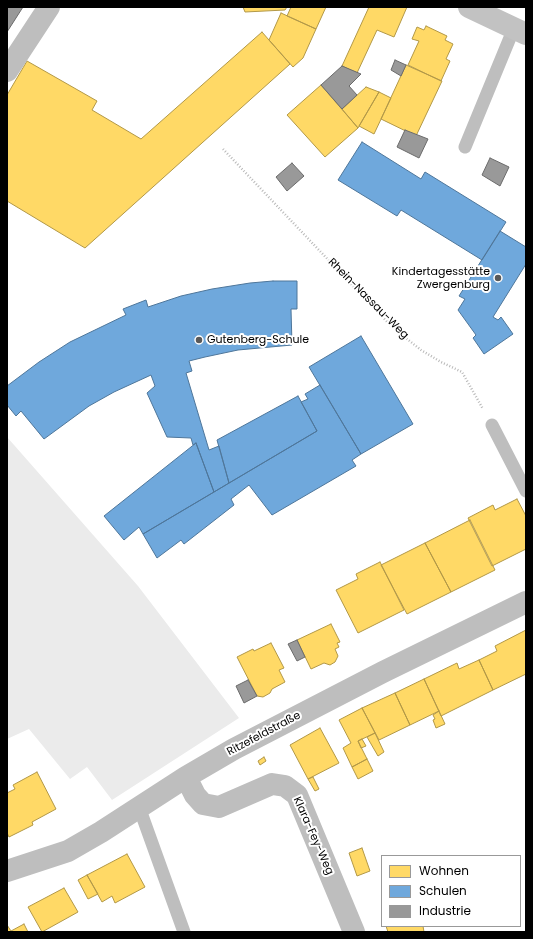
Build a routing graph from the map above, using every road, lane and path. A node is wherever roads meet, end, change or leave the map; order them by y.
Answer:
1 (49, 7) edge
2 (469, 7) edge
3 (520, 31) edge
4 (7, 71) edge
5 (465, 147) dead end
6 (223, 149) dead end
7 (492, 425) joint
8 (526, 491) edge
9 (526, 602) edge
10 (186, 777) junction
11 (139, 807) junction
12 (7, 871) edge
13 (184, 932) edge
14 (354, 932) edge

1 - 4 street
2 - 3 street
3 - 5 lane
6 - 7 path, Rhein-Nassau-Weg
7 - 8 lane
9 - 10 street, Ritzefeldstraße
10 - 11 street, Ritzefeldstraße
10 - 14 street, Klara-Fey-Weg
11 - 12 street, Ritzefeldstraße
11 - 13 lane

